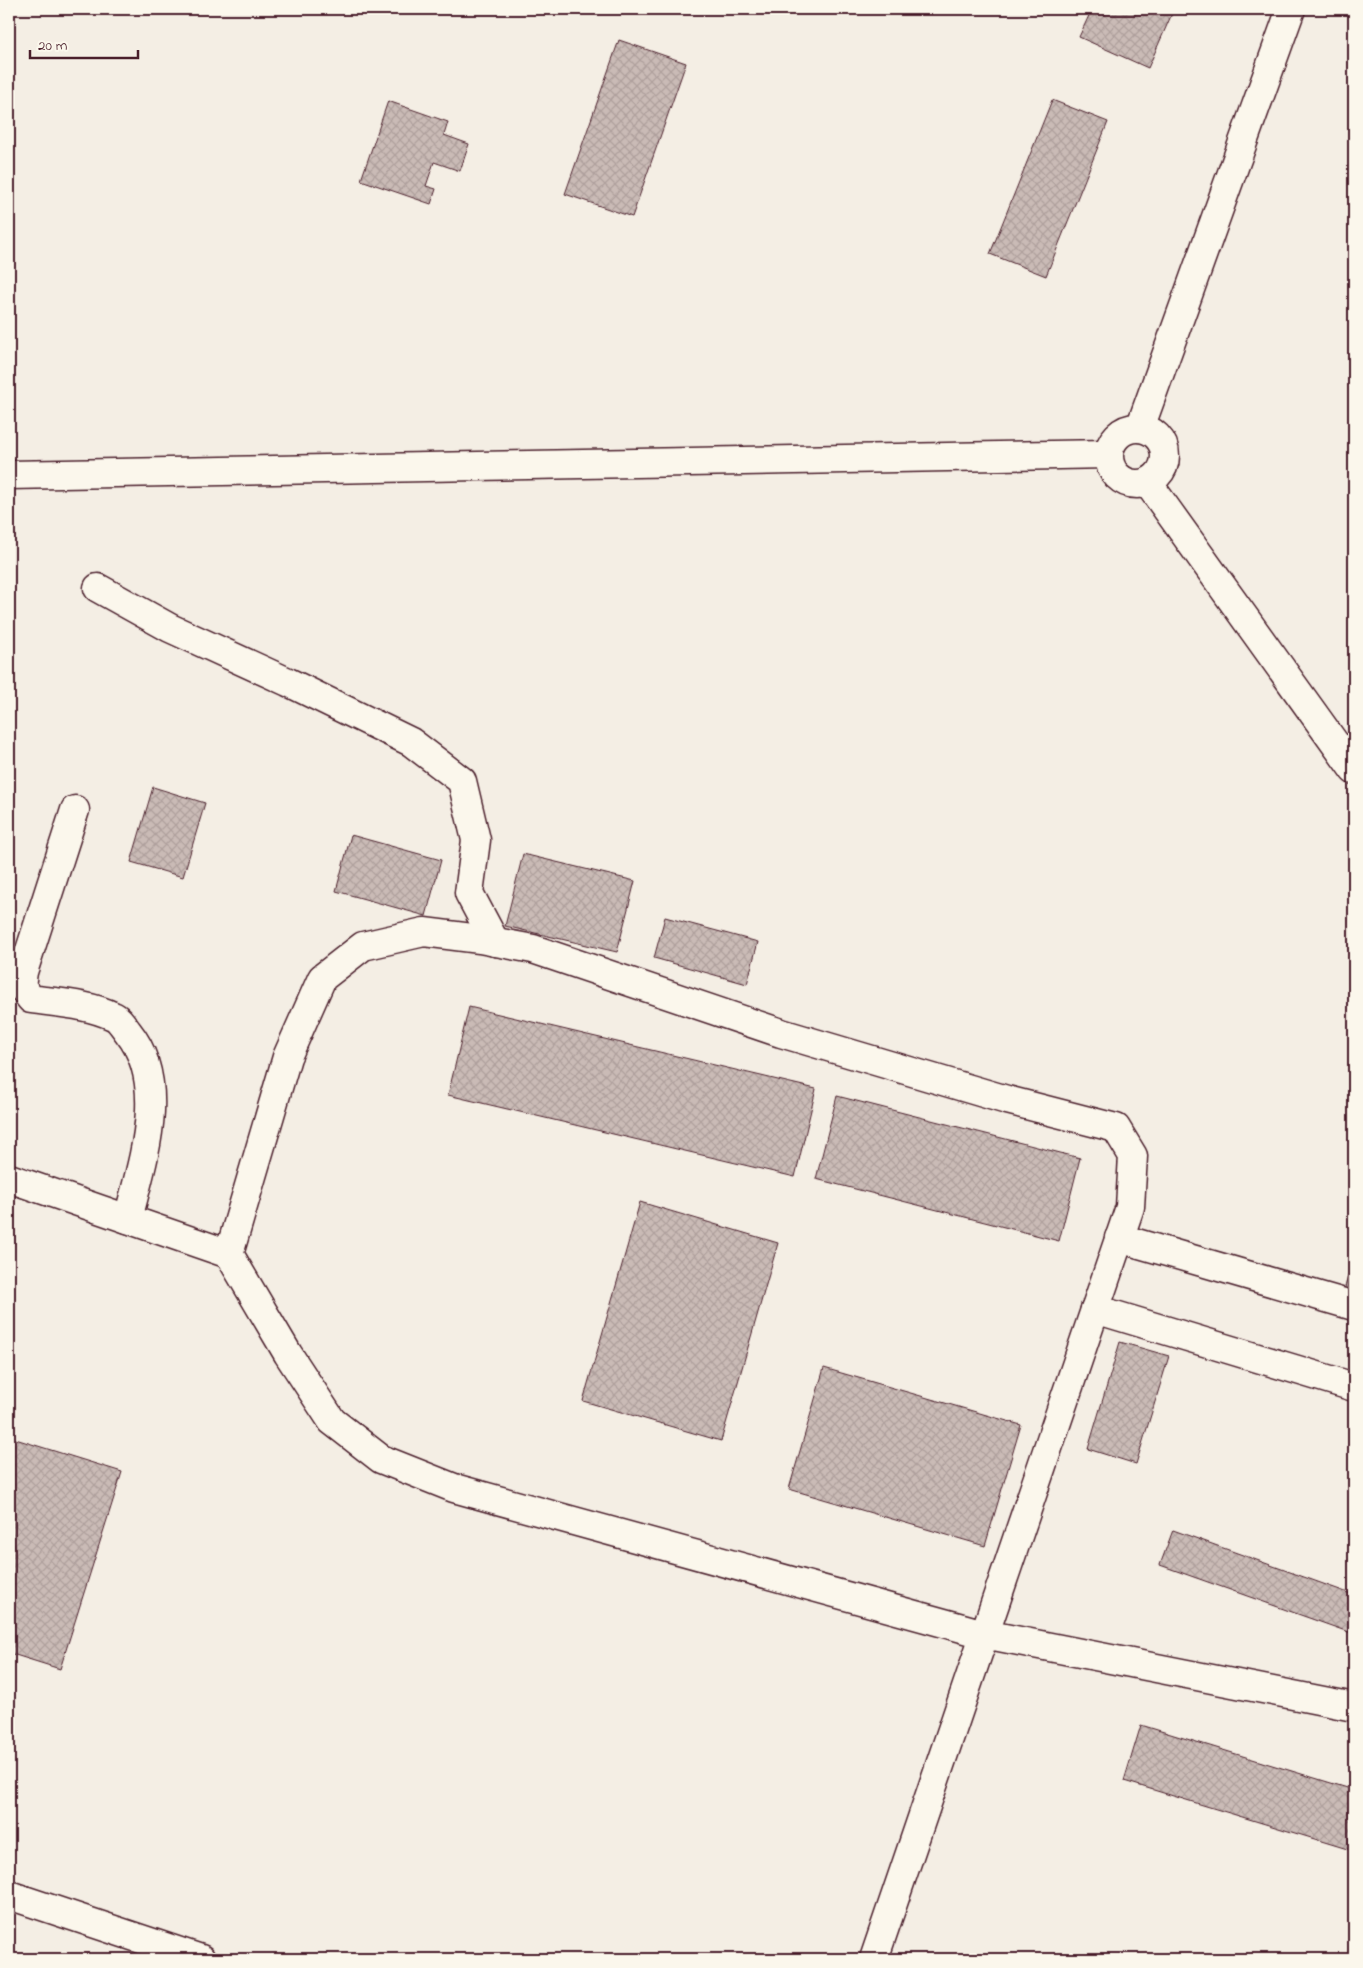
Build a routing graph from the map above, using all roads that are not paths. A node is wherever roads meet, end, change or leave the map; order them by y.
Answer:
1 (1291, 9) edge
2 (1140, 428) junction
3 (1108, 454) junction
4 (9, 475) edge
5 (1148, 483) junction
6 (98, 588) dead end
7 (1354, 770) edge
8 (75, 810) dead end
9 (495, 942) junction
10 (16, 971) edge
11 (9, 1178) edge
12 (128, 1220) junction
13 (1119, 1238) junction
14 (229, 1254) junction
15 (1354, 1306) edge
16 (1095, 1309) junction
17 (1354, 1387) edge
18 (984, 1634) junction
19 (1354, 1706) edge
20 (9, 1894) edge
21 (200, 1959) edge
22 (874, 1959) edge

1 - 2 lane
2 - 3 lane
2 - 5 lane
3 - 4 lane
3 - 5 lane
5 - 7 lane
6 - 9 lane
8 - 10 lane
9 - 13 lane
9 - 14 lane
10 - 12 lane
11 - 12 lane
12 - 14 lane
13 - 15 lane
13 - 16 lane
14 - 18 lane
16 - 17 lane
16 - 18 lane
18 - 19 lane
18 - 22 lane
20 - 21 lane

